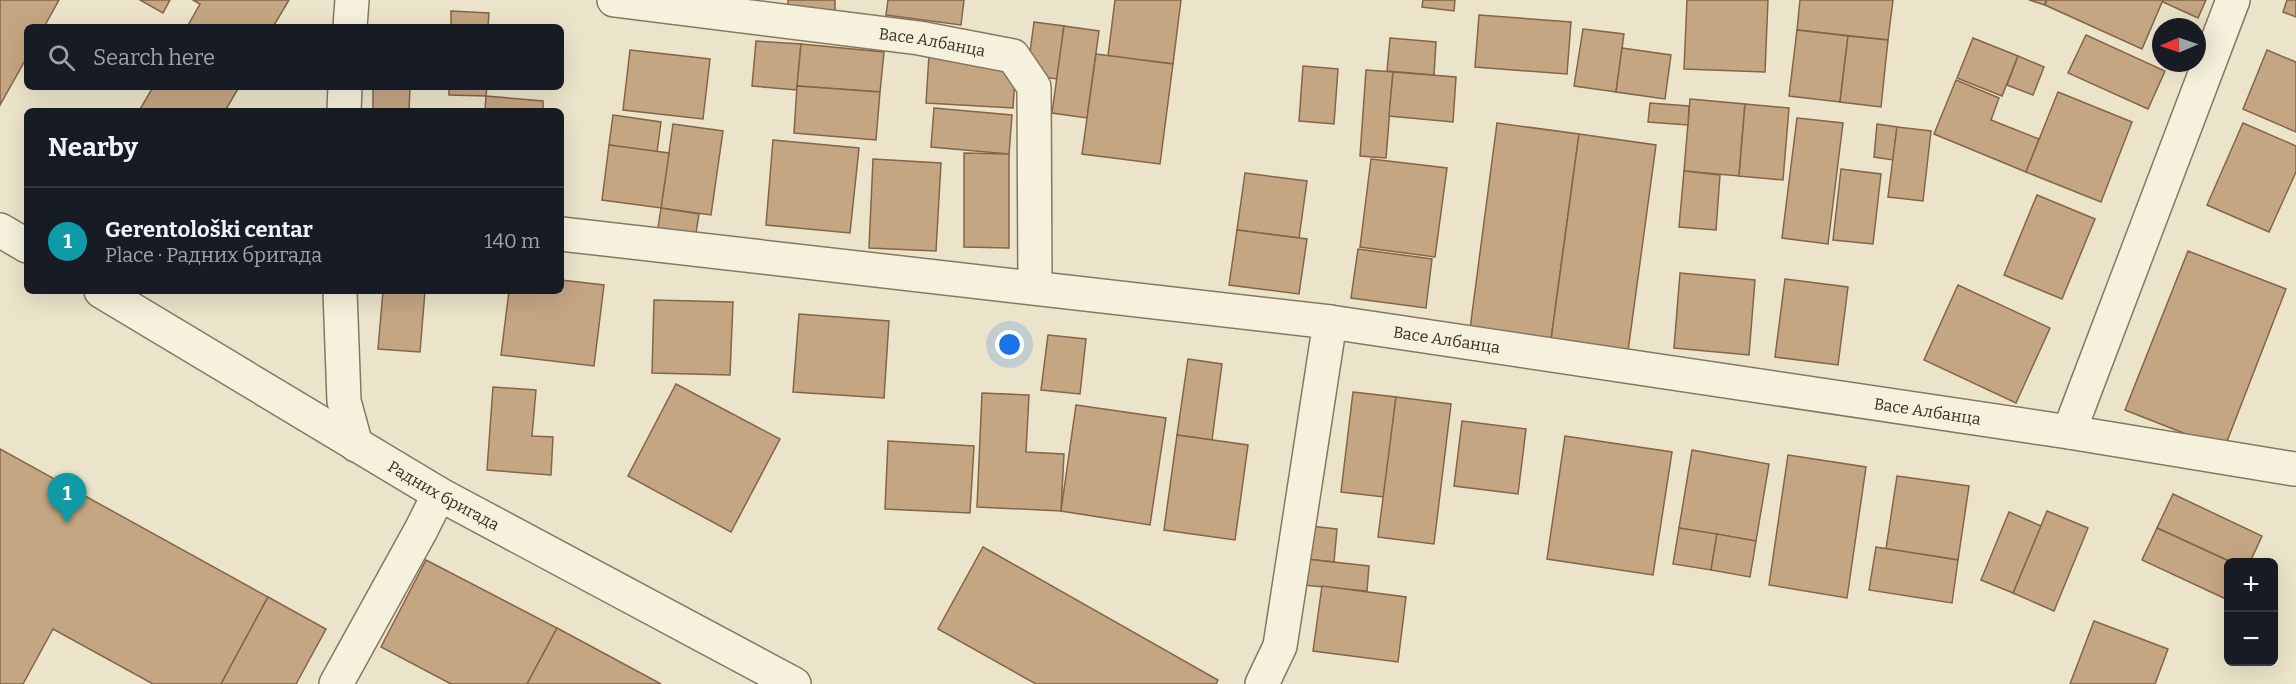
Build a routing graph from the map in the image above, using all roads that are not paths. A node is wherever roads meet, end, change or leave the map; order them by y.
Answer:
1 (352, 0) edge
2 (614, 0) edge
3 (2233, 0) edge
4 (350, 24) edge
5 (345, 90) edge
6 (344, 108) edge
7 (0, 230) edge
8 (564, 234) edge
9 (24, 244) edge
10 (1035, 287) junction
11 (106, 294) edge
12 (340, 294) edge
13 (1330, 322) junction
14 (2069, 432) junction
15 (356, 445) junction
16 (2294, 469) dead end
17 (439, 494) junction
18 (336, 684) edge
19 (794, 684) edge
20 (1262, 684) edge

1 - 4 street
2 - 10 street, Васе Албанца
3 - 14 street
5 - 6 street
7 - 9 street
8 - 10 street, Васе Албанца
10 - 13 street, Васе Албанца
11 - 15 street, Радних бригада
12 - 15 street
13 - 14 street, Васе Албанца
13 - 20 street
14 - 16 street, Васе Албанца
15 - 17 street, Радних бригада
17 - 18 street
17 - 19 street, Радних бригада

